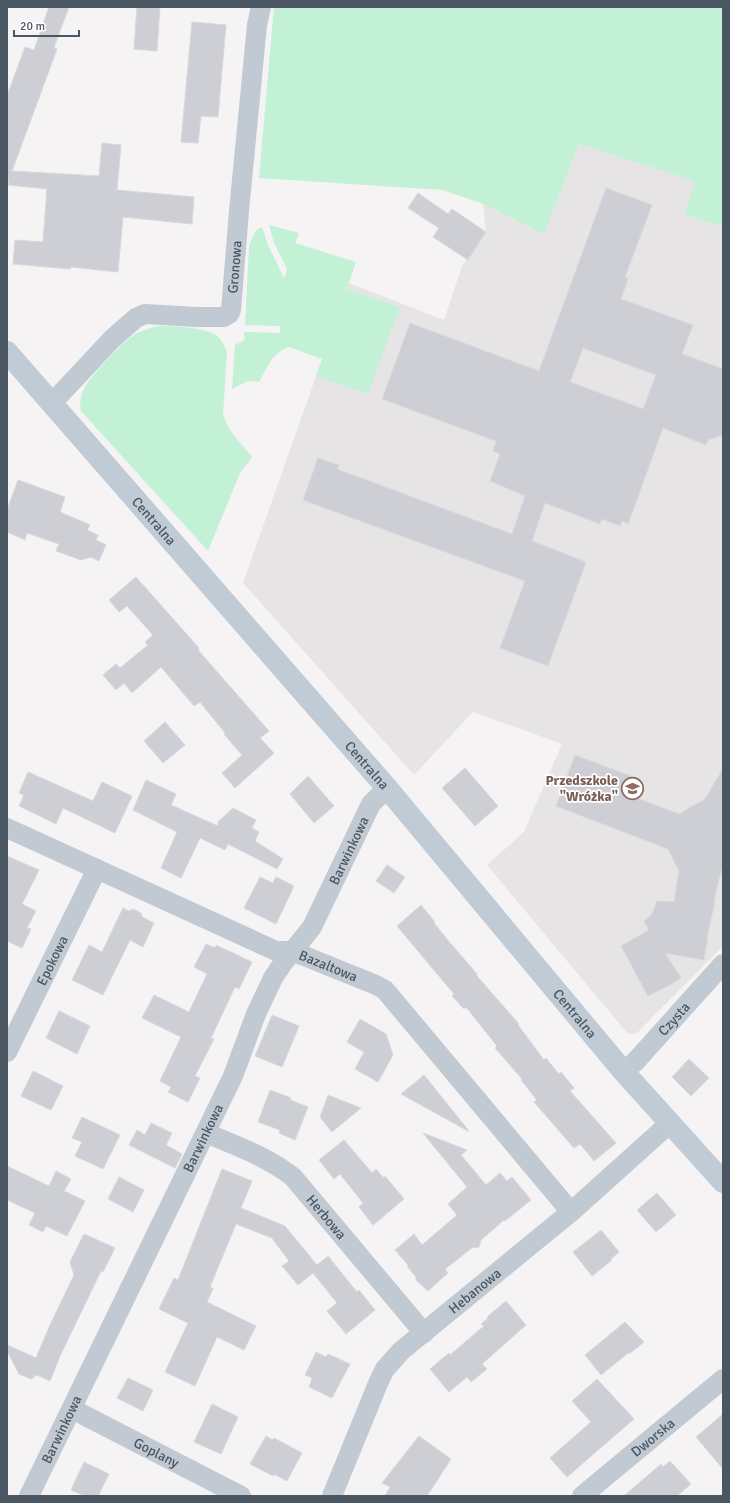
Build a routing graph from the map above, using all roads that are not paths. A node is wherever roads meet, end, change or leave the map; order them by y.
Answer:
1 (261, 7) edge
2 (7, 352) edge
3 (52, 403) junction
4 (387, 788) junction
5 (7, 828) edge
6 (97, 869) junction
7 (292, 951) junction
8 (723, 964) edge
9 (7, 1052) edge
10 (624, 1072) junction
11 (670, 1123) junction
12 (206, 1133) junction
13 (723, 1182) edge
14 (571, 1212) junction
15 (424, 1333) junction
16 (723, 1379) edge
17 (72, 1409) junction
18 (29, 1496) edge
19 (241, 1496) edge
20 (332, 1496) edge
21 (582, 1496) edge

1 - 3 street, Gronowa
2 - 3 street, Centralna
3 - 4 street, Centralna
4 - 7 street, Barwinkowa
4 - 10 street, Centralna
5 - 6 street, Bazaltowa
6 - 7 street, Bazaltowa
6 - 9 street, Epokowa
7 - 12 street, Barwinkowa
7 - 14 street, Bazaltowa
8 - 10 street, Czysta
10 - 11 street, Centralna
11 - 13 street, Centralna
11 - 14 street, Hebanowa
12 - 15 street, Herbowa
12 - 17 street, Barwinkowa
14 - 15 street, Hebanowa
15 - 20 street, Hebanowa
16 - 21 street, Dworska
17 - 18 street, Barwinkowa
17 - 19 street, Goplany

